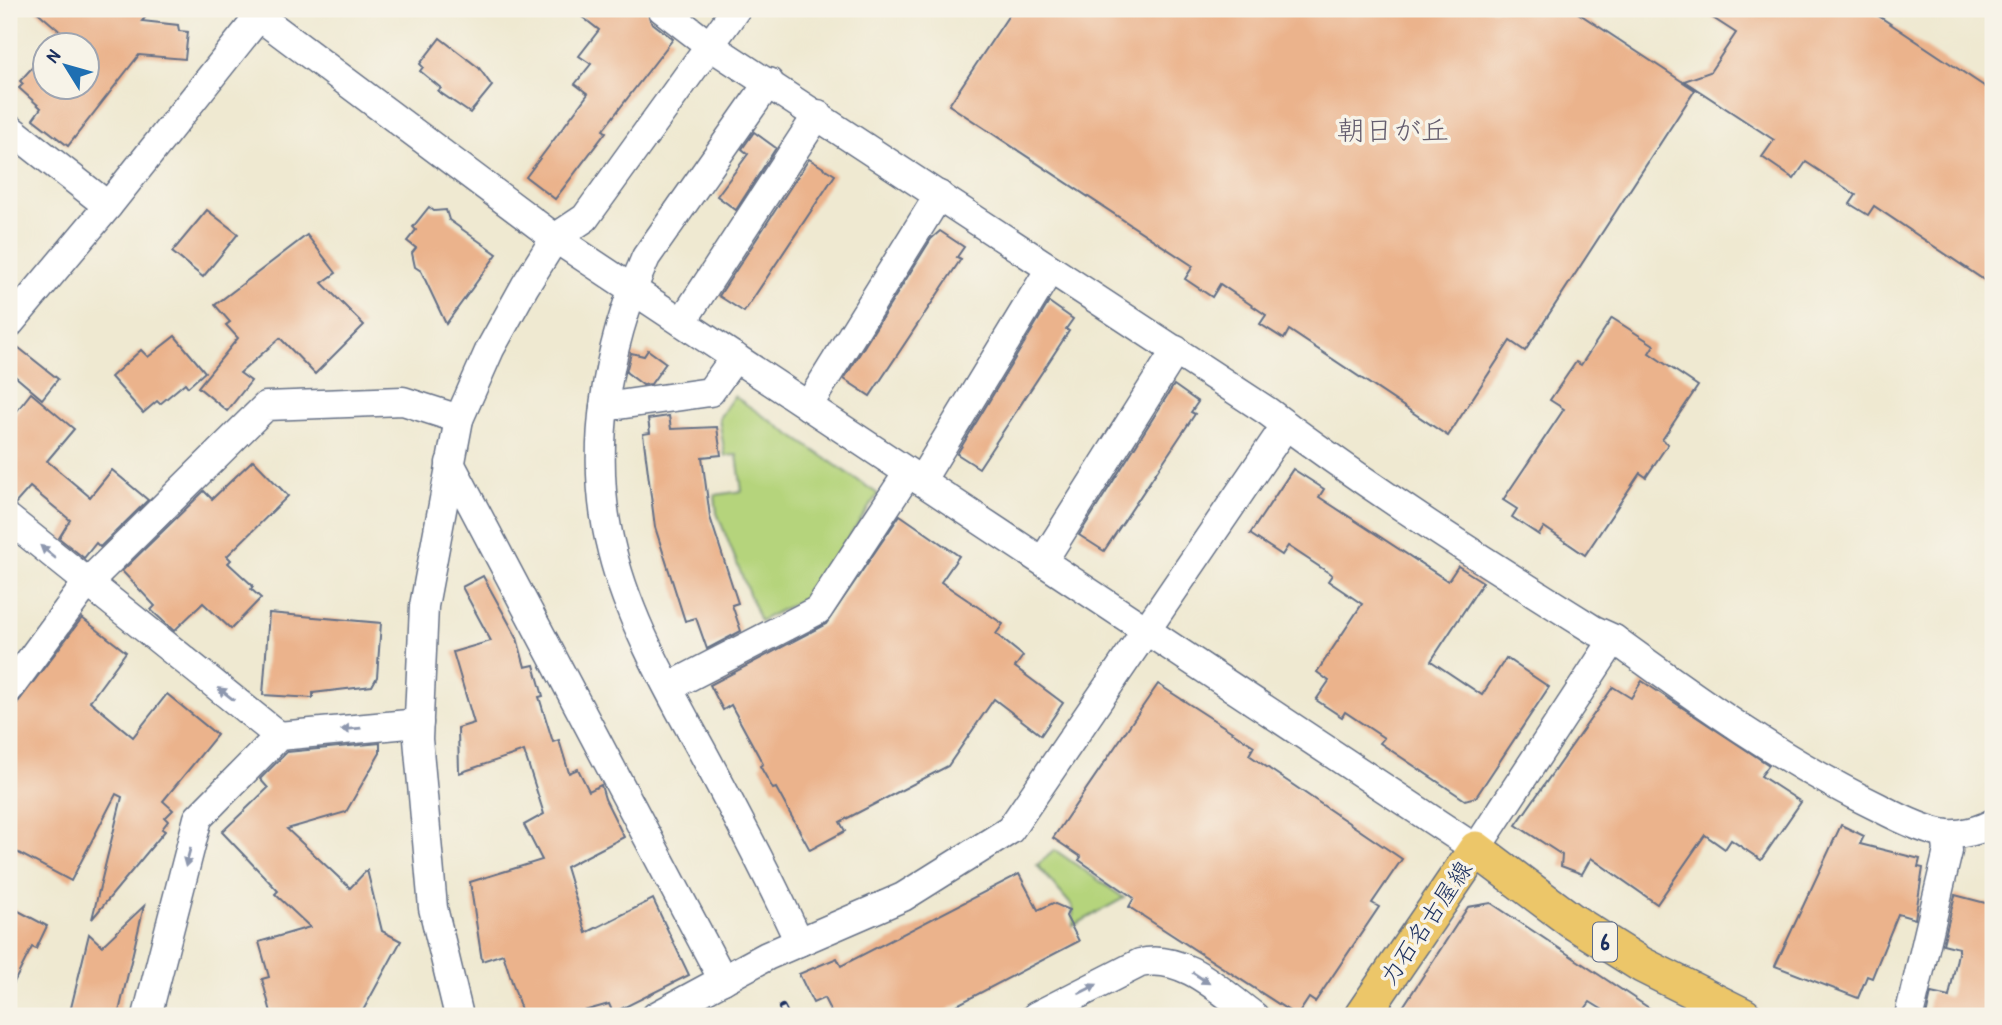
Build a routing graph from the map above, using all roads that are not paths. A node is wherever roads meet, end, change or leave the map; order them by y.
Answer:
1 (662, 9) edge
2 (736, 9) edge
3 (258, 11) edge
4 (709, 45) junction
5 (769, 82) junction
6 (818, 114) junction
7 (9, 128) edge
8 (939, 195) junction
9 (108, 206) junction
10 (555, 238) junction
11 (1050, 269) junction
12 (632, 289) junction
13 (682, 322) junction
14 (9, 324) edge
15 (1177, 350) junction
16 (734, 357) junction
17 (808, 406) junction
18 (604, 407) junction
19 (459, 419) junction
20 (1286, 425) junction
21 (450, 463) junction
22 (915, 477) junction
23 (9, 519) edge
24 (1043, 561) junction
25 (87, 583) junction
26 (1147, 631) junction
27 (1614, 639) junction
28 (669, 687) junction
29 (9, 689) edge
30 (419, 723) junction
31 (279, 736) junction
32 (1990, 828) edge
33 (1946, 834) junction
34 (1476, 849) junction
35 (799, 942) junction
36 (723, 980) junction
37 (147, 1016) edge
38 (459, 1016) edge
39 (656, 1016) edge
40 (1035, 1016) edge
41 (1254, 1016) edge
42 (1362, 1016) edge
43 (1744, 1016) edge
44 (1909, 1016) edge

1 - 4 street
2 - 4 street
3 - 9 street
3 - 10 street
4 - 5 street
4 - 10 street
5 - 6 street
5 - 12 street
6 - 8 street
6 - 13 street
7 - 9 street
8 - 11 street
8 - 17 street
9 - 14 street
10 - 12 street
10 - 19 street
11 - 15 street
11 - 22 street
12 - 13 street
12 - 18 street
13 - 16 street
15 - 20 street
15 - 24 street
16 - 17 street
16 - 18 street
17 - 22 street
18 - 28 street
19 - 21 street
19 - 25 street
20 - 26 street
20 - 27 street
21 - 30 street
21 - 36 street
22 - 24 street
22 - 28 street
25 -> 23 street
24 - 26 street
25 - 29 street
31 -> 25 street
26 - 34 street
26 - 35 street
27 - 33 street
27 - 34 street
28 - 35 street
30 -> 31 street
30 - 38 street
31 -> 37 street
32 - 33 street
33 - 44 street
34 - 42 main road, 力石名古屋線
34 - 43 main road, 力石名古屋線 / 6
35 - 36 street
36 - 39 street
40 -> 41 street

